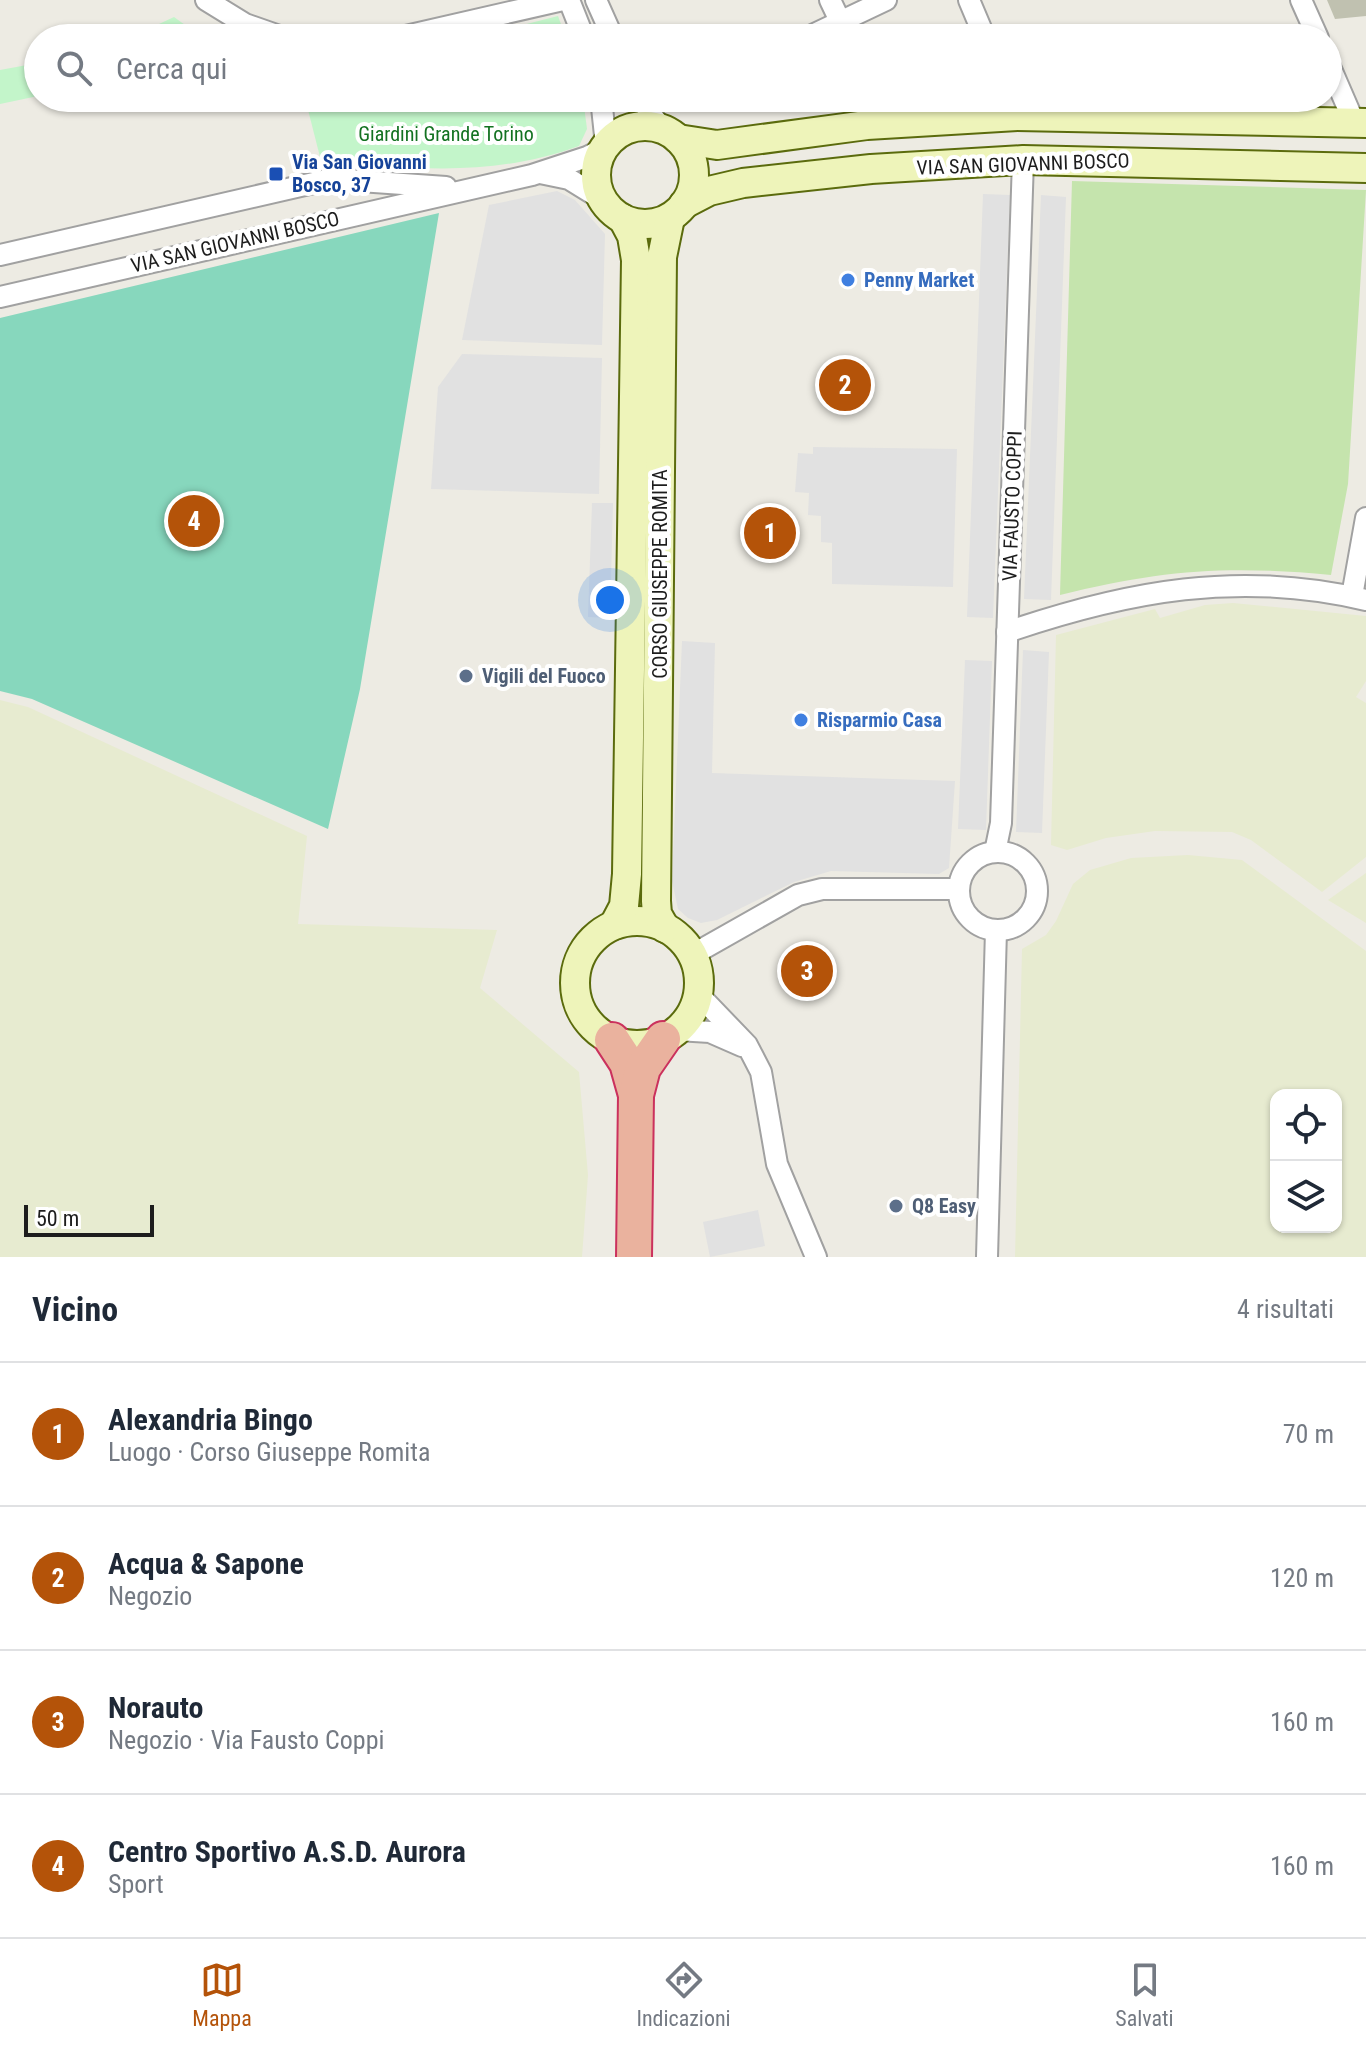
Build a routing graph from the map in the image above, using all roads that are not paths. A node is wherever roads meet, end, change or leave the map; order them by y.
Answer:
1 (206, 0) edge
2 (566, 0) edge
3 (596, 0) edge
4 (830, 0) edge
5 (886, 0) edge
6 (969, 0) edge
7 (1301, 0) edge
8 (840, 21) junction
9 (245, 24) edge
10 (459, 24) edge
11 (577, 24) edge
12 (607, 24) edge
13 (834, 24) edge
14 (979, 24) edge
15 (1312, 24) edge
16 (1342, 88) edge
17 (602, 112) edge
18 (652, 112) edge
19 (973, 112) edge
20 (1015, 112) edge
21 (1129, 112) edge
22 (1360, 122) edge
23 (670, 133) junction
24 (605, 147) junction
25 (1023, 160) junction
26 (1365, 168) edge
27 (532, 175) junction
28 (470, 189) junction
29 (603, 200) junction
30 (677, 211) junction
31 (623, 219) junction
32 (0, 255) edge
33 (0, 297) edge
34 (1366, 518) edge
35 (1359, 598) edge
36 (1007, 632) junction
37 (995, 852) junction
38 (959, 889) junction
39 (614, 925) junction
40 (665, 928) junction
41 (996, 930) junction
42 (692, 955) junction
43 (698, 994) junction
44 (670, 1035) junction
45 (612, 1040) junction
46 (752, 1053) junction
47 (636, 1095) junction
48 (634, 1257) edge
49 (816, 1257) edge
50 (987, 1257) edge

1 - 9 street
2 - 10 street
2 - 11 street
3 - 12 street
4 - 8 street
5 - 8 street
6 - 14 street
7 - 15 street
8 - 13 street
16 - 22 street
17 - 24 street
18 - 23 street
19 - 23 main road
20 - 25 main road
21 - 22 main road
22 - 26 main road
23 - 24 main road
23 - 30 main road
24 - 27 street, VIA SAN GIOVANNI BOSCO
24 - 29 main road
25 - 26 main road, VIA SAN GIOVANNI BOSCO
25 - 30 main road, VIA SAN GIOVANNI BOSCO
25 - 36 street, VIA FAUSTO COPPI
27 - 28 street, VIA SAN GIOVANNI BOSCO
27 - 29 street
28 - 32 street, VIA SAN GIOVANNI BOSCO
28 - 33 street, VIA SAN GIOVANNI BOSCO
29 - 31 main road
30 - 31 main road
30 - 40 main road, CORSO GIUSEPPE ROMITA
31 - 39 main road, CORSO GIUSEPPE ROMITA
34 - 35 street
35 - 36 street
36 - 37 street, VIA FAUSTO COPPI
37 - 38 street
37 - 41 street
38 - 41 street
38 - 42 street
39 - 40 main road
39 - 45 main road
40 - 42 main road
41 - 50 street
42 - 43 main road
43 - 44 main road
43 - 46 street
44 - 45 main road
44 - 46 street
44 - 47 highway
45 - 47 highway
46 - 49 street
47 - 48 highway

